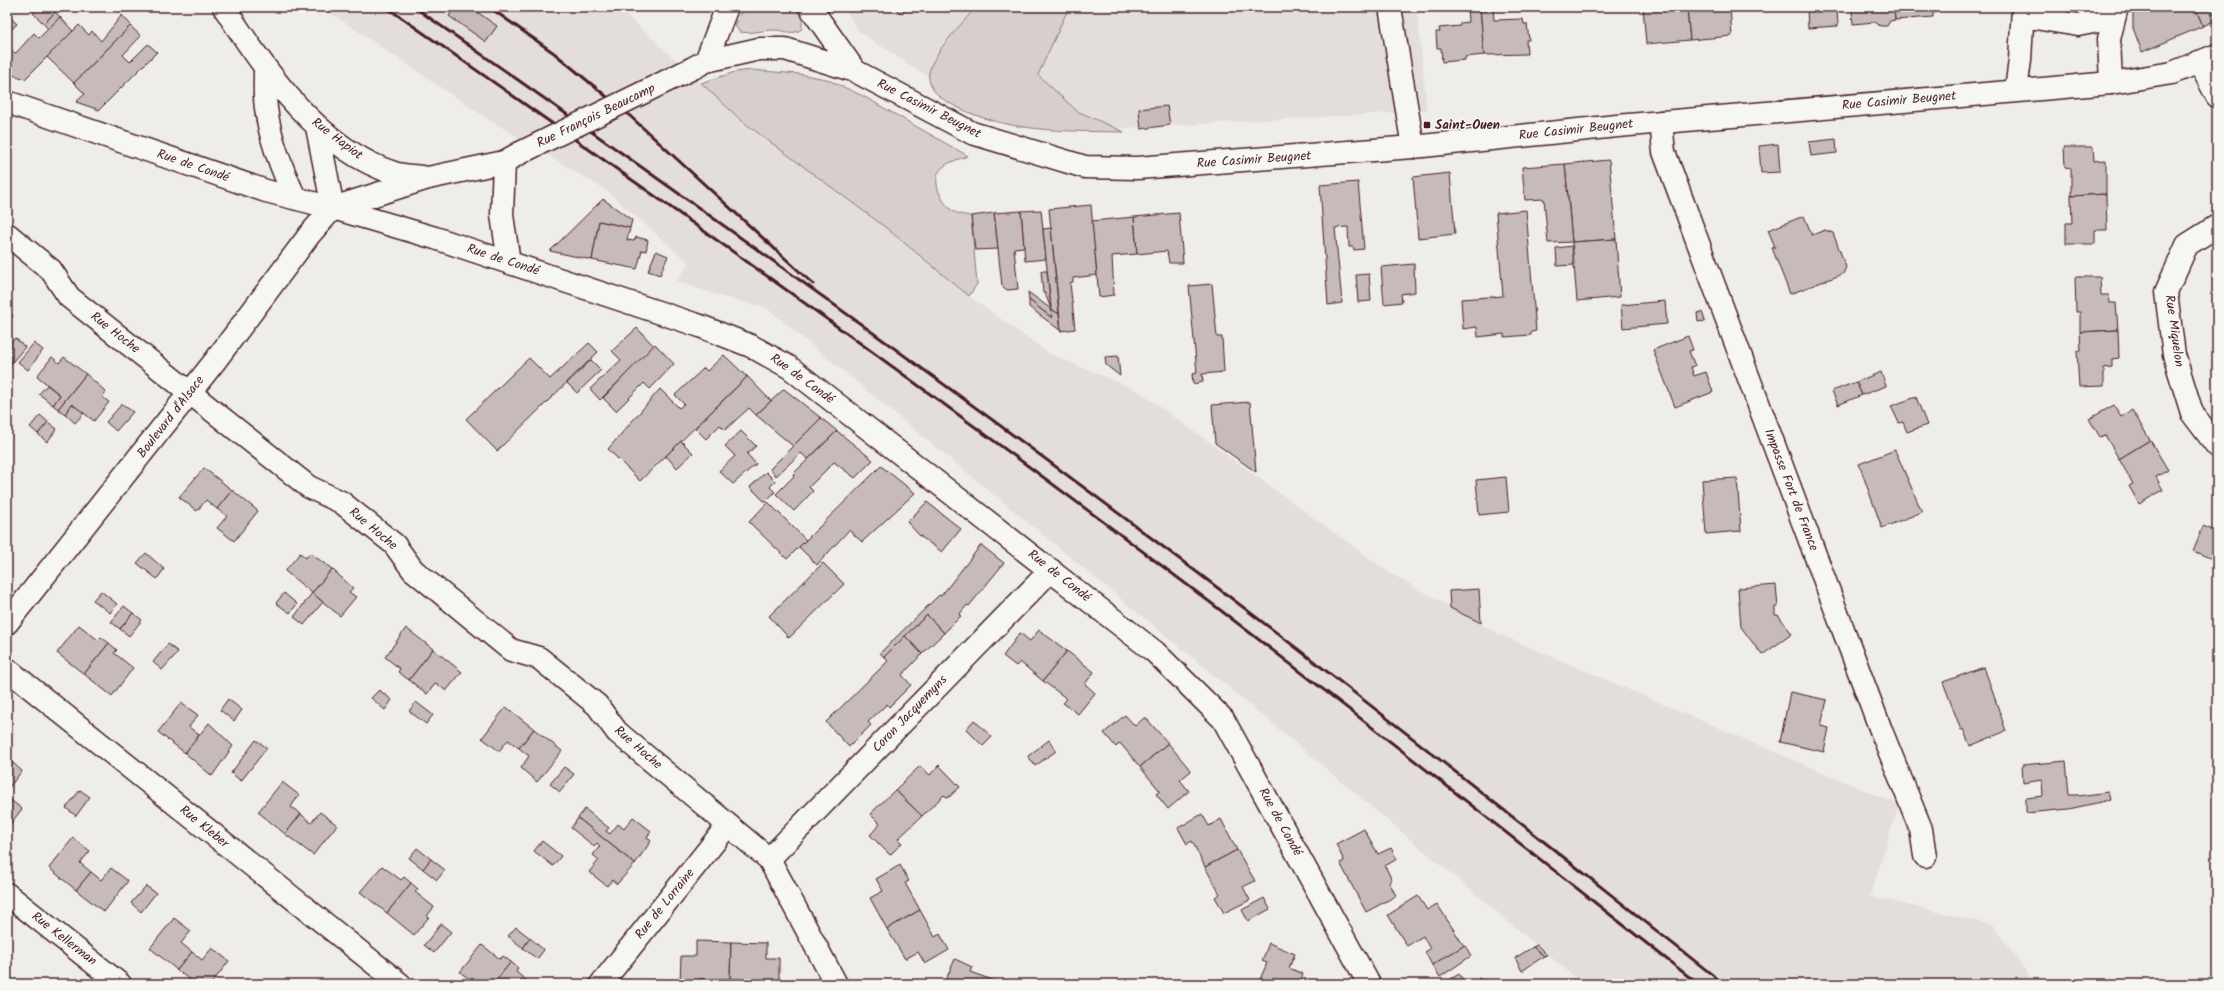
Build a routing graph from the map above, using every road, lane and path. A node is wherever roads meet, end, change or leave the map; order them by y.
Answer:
1 (224, 7) edge
2 (727, 7) edge
3 (810, 7) edge
4 (1390, 7) edge
5 (2023, 11) edge
6 (2115, 13) edge
7 (2208, 59) edge
8 (699, 64) junction
9 (265, 68) junction
10 (855, 71) junction
11 (2111, 83) junction
12 (2016, 90) junction
13 (2217, 96) edge
14 (7, 102) edge
15 (1661, 122) junction
16 (317, 127) junction
17 (1413, 147) junction
18 (512, 158) junction
19 (428, 178) junction
20 (295, 198) junction
21 (332, 208) junction
22 (2217, 226) edge
23 (7, 234) edge
24 (509, 262) junction
25 (190, 392) junction
26 (2217, 446) edge
27 (1051, 570) junction
28 (7, 623) edge
29 (7, 670) edge
30 (728, 825) junction
31 (1925, 856) dead end
32 (769, 859) junction
33 (7, 894) edge
34 (120, 984) edge
35 (400, 984) edge
36 (601, 984) edge
37 (836, 984) edge
38 (1369, 984) edge

1 - 9 street, Rue Hapiot
2 - 8 street
3 - 10 street
4 - 17 street
5 - 6 street
5 - 12 street
6 - 11 street
7 - 11 street, Rue Casimir Beugnet
7 - 13 street
8 - 10 street, Rue François Beaucamp
8 - 18 street, Rue François Beaucamp, bridge
9 - 16 street, Rue Hapiot
9 - 20 street
10 - 17 street, Rue Casimir Beugnet
11 - 12 street, Rue Casimir Beugnet
12 - 15 street, Rue Casimir Beugnet
14 - 20 street, Rue de Condé
15 - 17 street, Rue Casimir Beugnet
15 - 31 street, Impasse Fort de France
16 - 19 street, Rue Hapiot
16 - 21 street
18 - 19 street, Rue François Beaucamp
18 - 24 street
19 - 21 street, Rue François Beaucamp
20 - 21 street, Rue de Condé
21 - 24 street, Rue de Condé
21 - 25 street, Boulevard d'Alsace
22 - 26 street, Rue Miquelon
23 - 25 street, Rue Hoche
24 - 27 street, Rue de Condé
25 - 28 street, Boulevard d'Alsace
25 - 30 street, Rue Hoche
27 - 32 street, Coron Jacquemyns
27 - 38 street, Rue de Condé
29 - 35 street, Rue Kleber
30 - 32 street, Rue Hoche
30 - 36 street, Rue de Lorraine
32 - 37 street
33 - 34 street, Rue Kellerman

